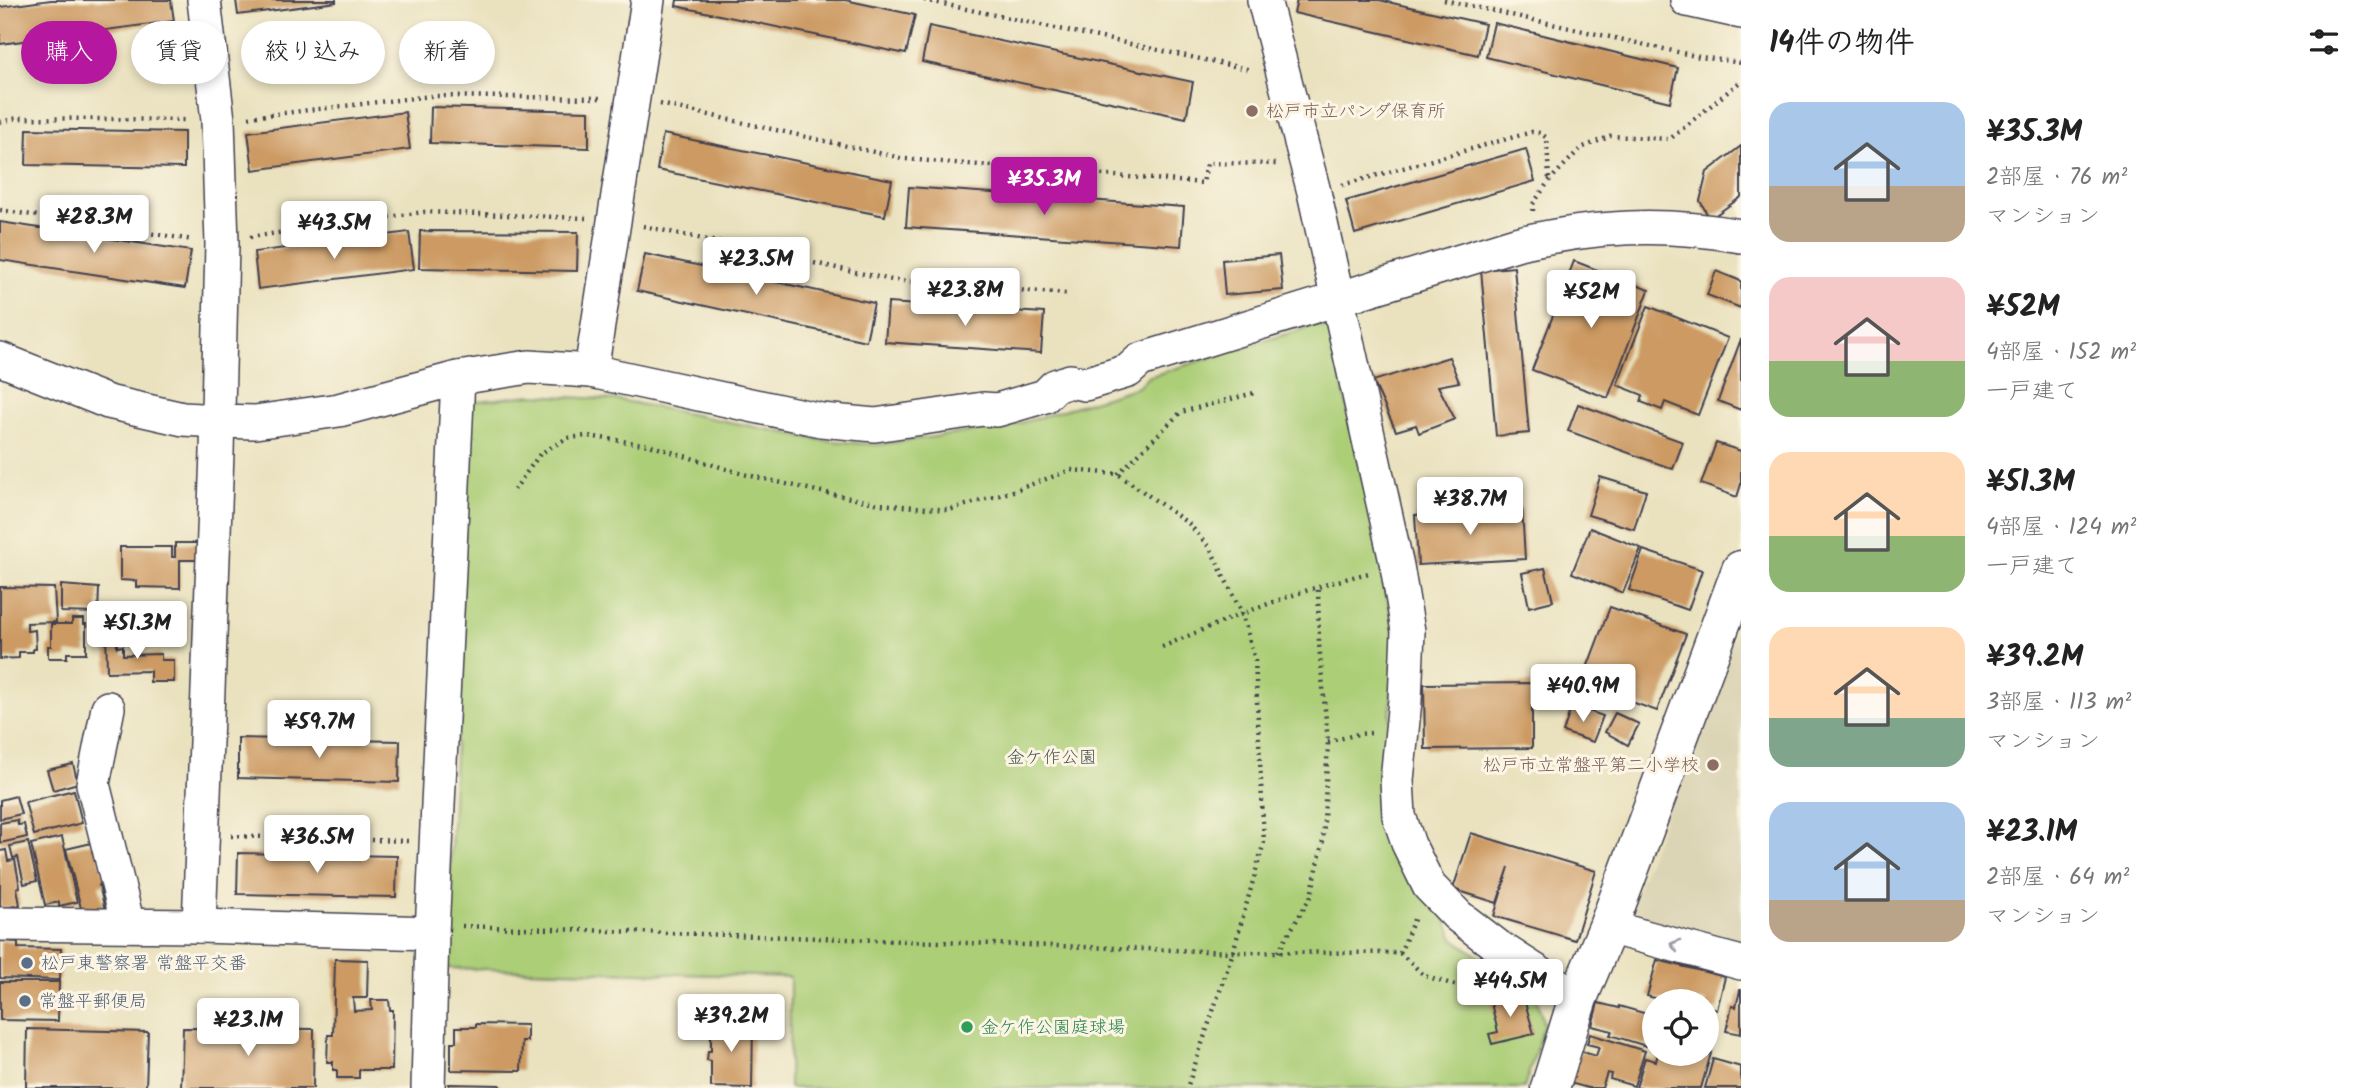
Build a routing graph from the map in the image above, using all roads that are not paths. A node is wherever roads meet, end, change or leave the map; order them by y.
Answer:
1 (204, 0) edge
2 (648, 0) edge
3 (1264, 0) edge
4 (1687, 0) edge
5 (1741, 12) edge
6 (1741, 236) edge
7 (1336, 300) junction
8 (0, 359) edge
9 (591, 371) junction
10 (458, 378) junction
11 (218, 421) junction
12 (1741, 570) edge
13 (108, 708) dead end
14 (0, 924) edge
15 (128, 925) junction
16 (200, 926) junction
17 (1608, 927) junction
18 (433, 929) junction
19 (1741, 963) edge
20 (1578, 998) junction
21 (428, 1088) edge
22 (1550, 1088) edge

1 - 11 street
2 - 9 street
3 - 7 street
4 - 5 street
6 - 7 street
7 - 9 street
7 - 20 street
8 - 11 street
9 - 10 street
10 - 11 street
10 - 18 street
11 - 16 street
12 - 17 street
13 - 15 street
14 - 15 street
15 - 16 street
16 - 18 street
19 -> 17 street
17 - 20 street
18 - 21 street
20 - 22 street

